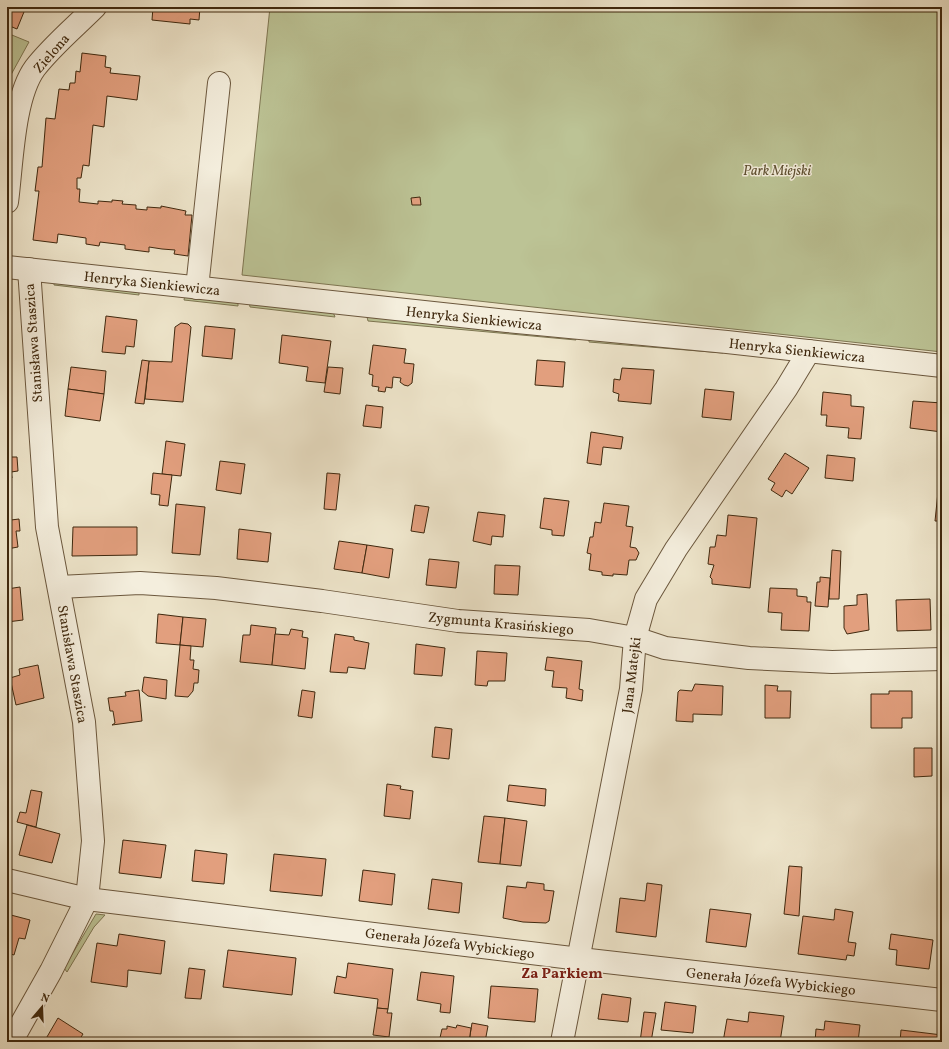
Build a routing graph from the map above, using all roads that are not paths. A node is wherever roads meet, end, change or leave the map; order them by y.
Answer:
1 (95, 7) edge
2 (219, 83) dead end
3 (7, 202) edge
4 (7, 267) edge
5 (29, 269) junction
6 (197, 288) junction
7 (808, 351) junction
8 (942, 366) edge
9 (59, 587) junction
10 (635, 638) junction
11 (942, 659) edge
12 (7, 880) edge
13 (87, 899) junction
14 (580, 959) junction
15 (942, 1000) edge
16 (11, 1042) edge
17 (562, 1042) edge

1 - 3 street, Zielona
2 - 6 street
4 - 5 street, Henryka Sienkiewicza
5 - 6 street, Henryka Sienkiewicza
5 - 9 street, Stanisława Staszica
6 - 7 street, Henryka Sienkiewicza
7 - 8 street, Henryka Sienkiewicza
7 - 10 street, Jana Matejki
9 - 10 street, Zygmunta Krasińskiego
9 - 13 street, Stanisława Staszica
10 - 11 street, Zygmunta Krasińskiego
10 - 14 street, Jana Matejki
12 - 13 street, Generała Józefa Wybickiego
13 - 14 street, Generała Józefa Wybickiego
13 - 16 street, Stanisława Staszica
14 - 15 street, Generała Józefa Wybickiego
14 - 17 street, Jana Matejki

